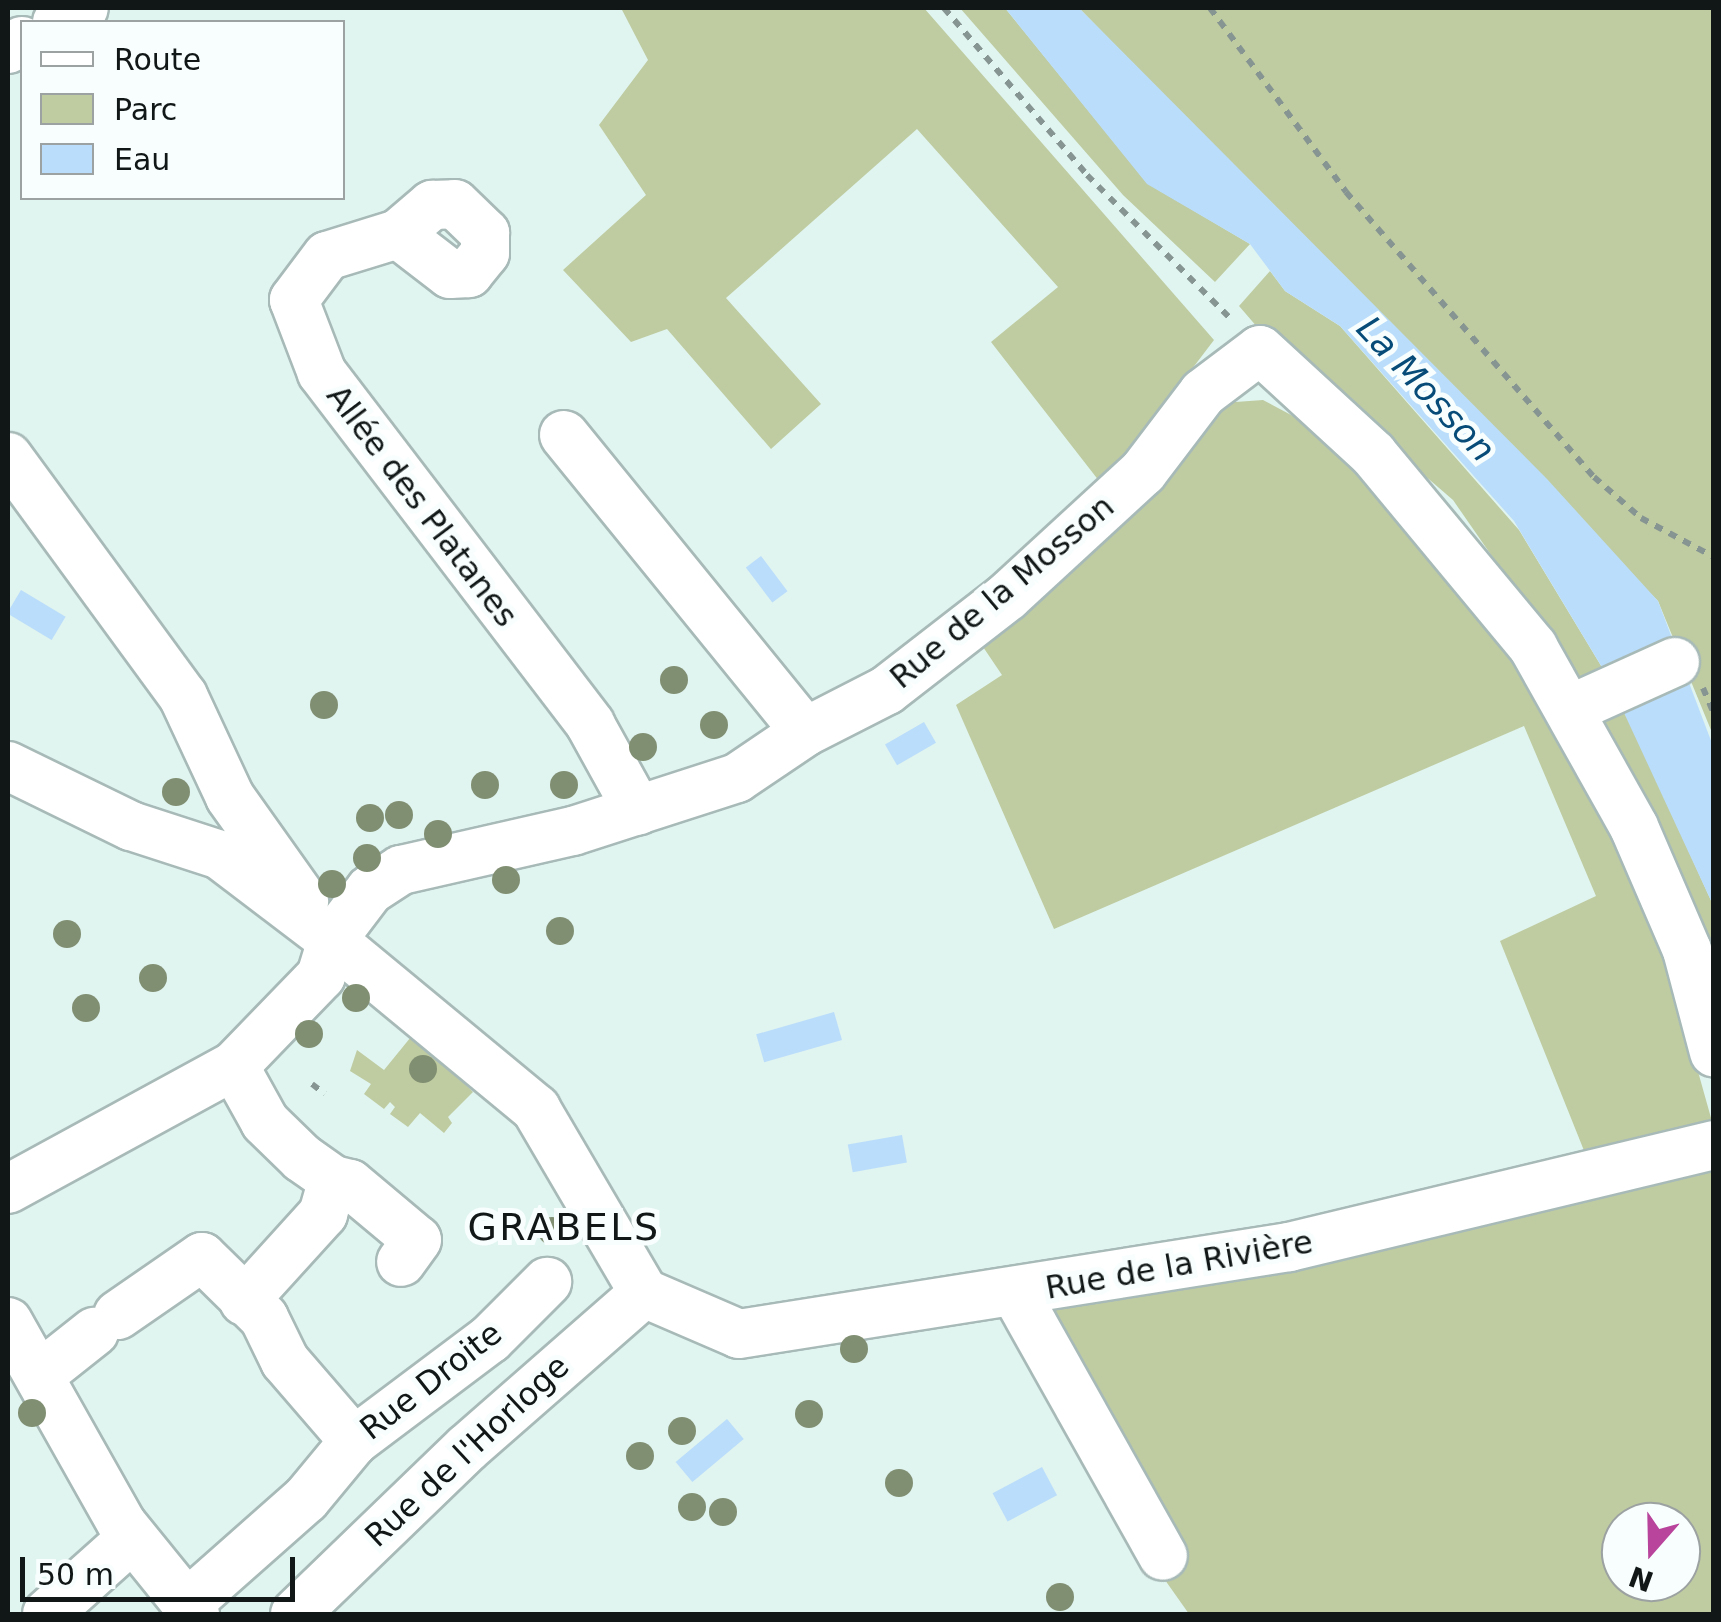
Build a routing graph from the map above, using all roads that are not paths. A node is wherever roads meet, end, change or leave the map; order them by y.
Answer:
1 (84, 8) edge
2 (61, 20) edge
3 (398, 234) dead end
4 (564, 436) dead end
5 (8, 457) edge
6 (1675, 662) dead end
7 (1584, 704) junction
8 (805, 732) junction
9 (8, 766) edge
10 (638, 811) junction
11 (332, 940) junction
12 (1714, 1052) edge
13 (234, 1066) junction
14 (1714, 1145) edge
15 (332, 1180) junction
16 (8, 1189) edge
17 (401, 1262) dead end
18 (547, 1282) dead end
19 (644, 1293) junction
20 (1016, 1294) junction
21 (244, 1300) junction
22 (8, 1322) edge
23 (41, 1374) junction
24 (354, 1440) junction
25 (132, 1538) junction
26 (1162, 1556) dead end
27 (190, 1610) edge
28 (47, 1614) edge
29 (294, 1614) edge

1 - 2 street
3 - 10 street, Allée des Platanes
4 - 8 street
5 - 11 street
6 - 7 street
7 - 8 street, Rue de la Mosson
7 - 12 street
8 - 10 street, Rue de la Mosson
9 - 11 street
10 - 11 street, Rue de la Mosson
11 - 13 street, Rue de la Mosson
11 - 19 street
13 - 15 street
13 - 16 street, Rue de la Mosson
14 - 20 street, Rue de la Rivière
15 - 17 street
15 - 21 street
18 - 24 street, Rue Droite
19 - 20 street, Rue de la Rivière
19 - 29 street, Rue de l'Horloge
20 - 26 street
21 - 23 street
21 - 24 street
22 - 23 street
23 - 25 street
24 - 27 street, Rue Droite
25 - 27 street
25 - 28 street

